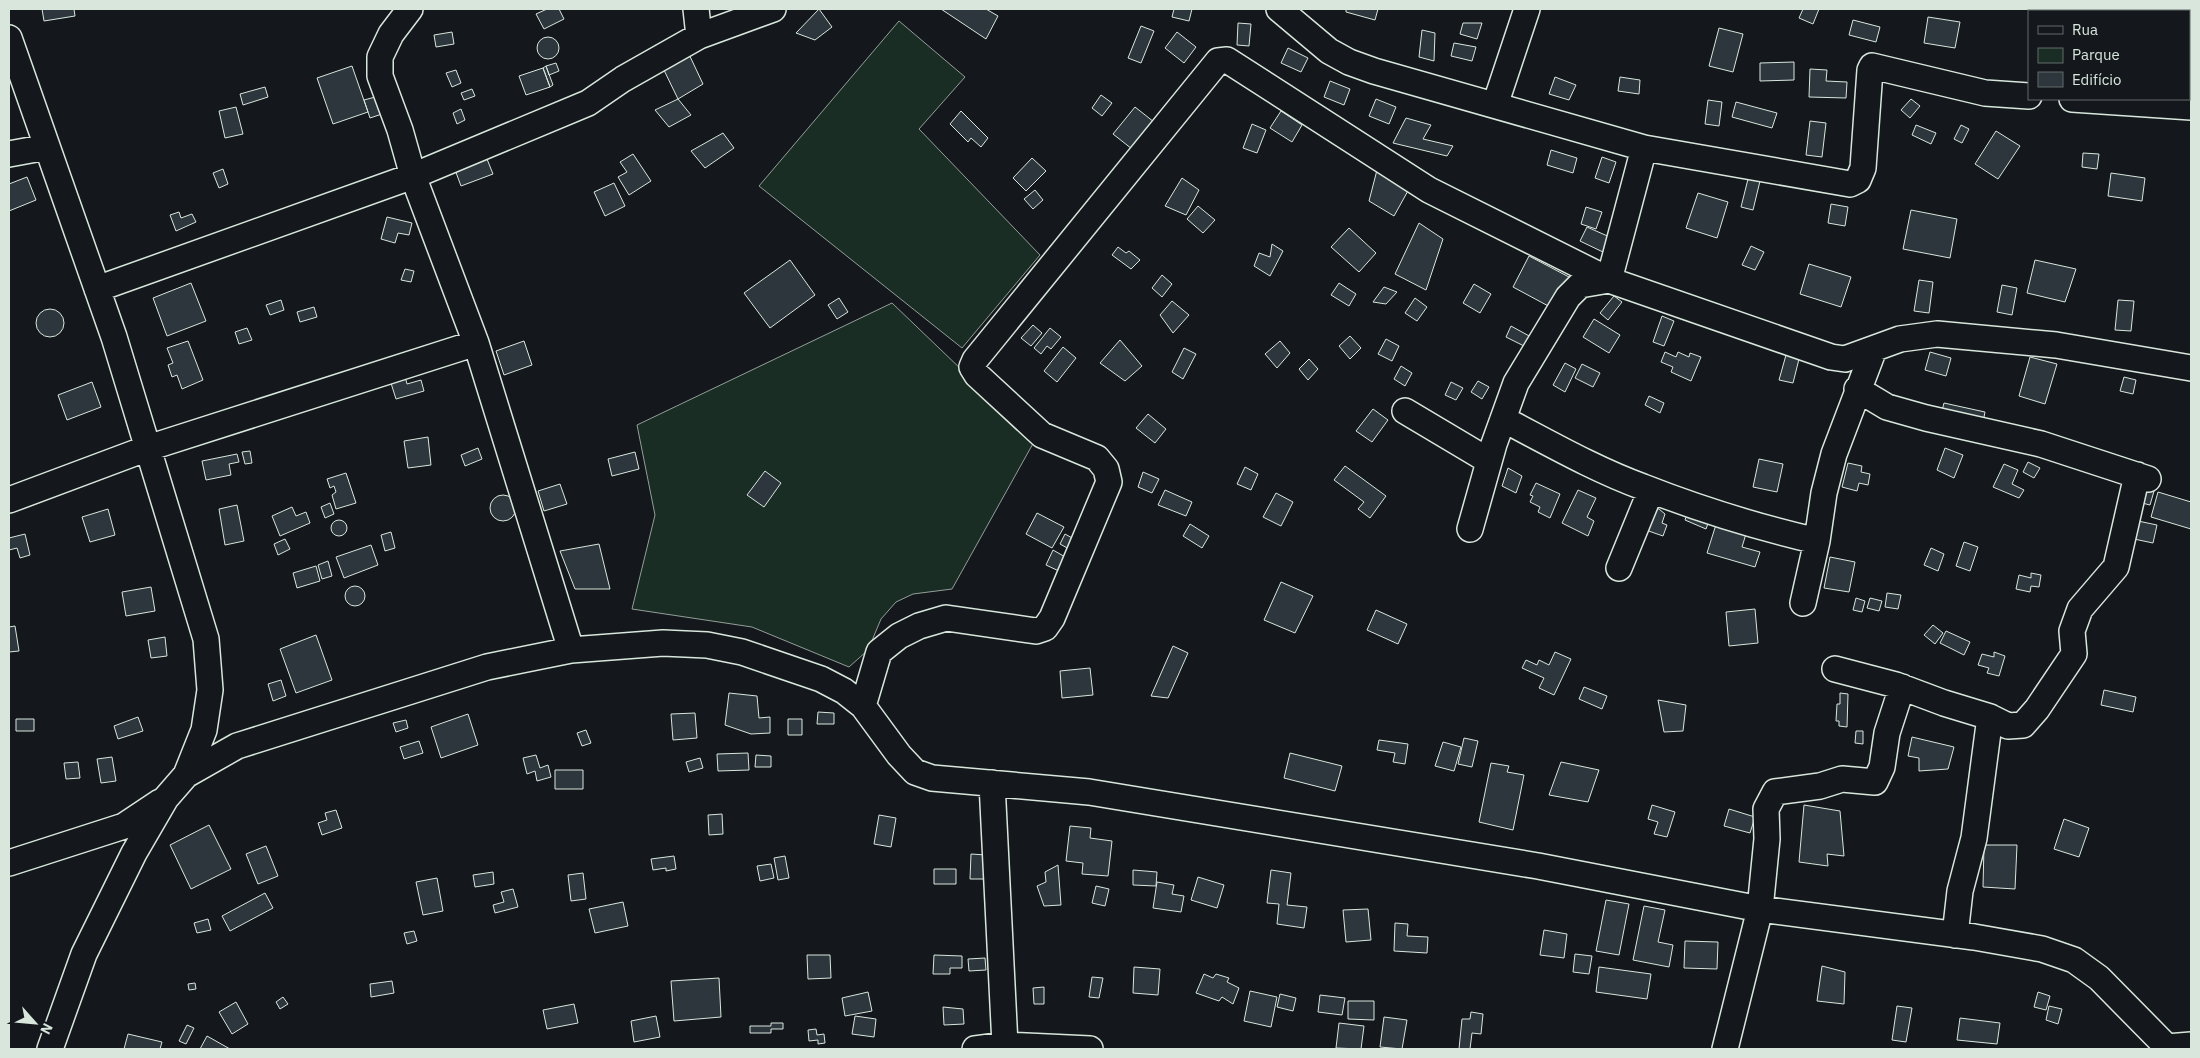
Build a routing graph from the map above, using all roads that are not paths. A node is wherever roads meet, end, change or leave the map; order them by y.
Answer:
1 (410, 9) edge
2 (696, 9) edge
3 (774, 9) edge
4 (1278, 9) edge
5 (1527, 9) edge
6 (699, 36) junction
7 (9, 38) edge
8 (2028, 96) edge
9 (2087, 100) edge
10 (1495, 105) junction
11 (2191, 107) edge
12 (47, 147) junction
13 (1644, 148) junction
14 (9, 154) edge
15 (413, 176) junction
16 (1609, 280) junction
17 (97, 289) junction
18 (476, 343) junction
19 (1874, 349) junction
20 (2191, 368) edge
21 (1858, 389) junction
22 (1405, 411) dead end
23 (1503, 419) junction
24 (148, 448) junction
25 (1489, 461) junction
26 (1651, 490) junction
27 (9, 500) edge
28 (1470, 529) dead end
29 (1816, 540) junction
30 (1619, 568) dead end
31 (1803, 602) dead end
32 (571, 650) junction
33 (1835, 670) dead end
34 (1902, 687) junction
35 (863, 706) junction
36 (206, 714) junction
37 (1990, 717) junction
38 (237, 746) junction
39 (186, 775) junction
40 (992, 783) junction
41 (166, 798) junction
42 (124, 826) junction
43 (134, 853) junction
44 (9, 863) edge
45 (1760, 909) junction
46 (1955, 935) junction
47 (1005, 1045) junction
48 (2175, 1047) edge
49 (50, 1049) edge
50 (974, 1049) edge
51 (1090, 1049) edge
52 (1725, 1049) edge

1 - 15 street
2 - 6 street
3 - 6 street
4 - 10 street
5 - 10 street
6 - 15 street
7 - 12 street
8 - 13 street
9 - 11 street
10 - 13 street
12 - 14 street
12 - 17 street
13 - 16 street
15 - 17 street
15 - 18 street
16 - 19 street
16 - 23 street
16 - 35 street
17 - 24 street
18 - 24 street
18 - 32 street
19 - 20 street
19 - 21 street
21 - 29 street
21 - 37 street
22 - 25 street
23 - 25 street
23 - 26 street
24 - 27 street
24 - 36 street
25 - 28 street
26 - 29 street
26 - 30 street
29 - 31 street
32 - 35 street
32 - 38 street
33 - 34 street
34 - 37 street
34 - 45 street
35 - 40 street
36 - 38 street
36 - 39 street
37 - 46 street
38 - 39 street
39 - 41 street
40 - 45 street
40 - 47 street
41 - 42 street
41 - 43 street
42 - 43 street
42 - 44 street
43 - 49 street
45 - 46 street
45 - 52 street
46 - 48 street
47 - 50 street
47 - 51 street

